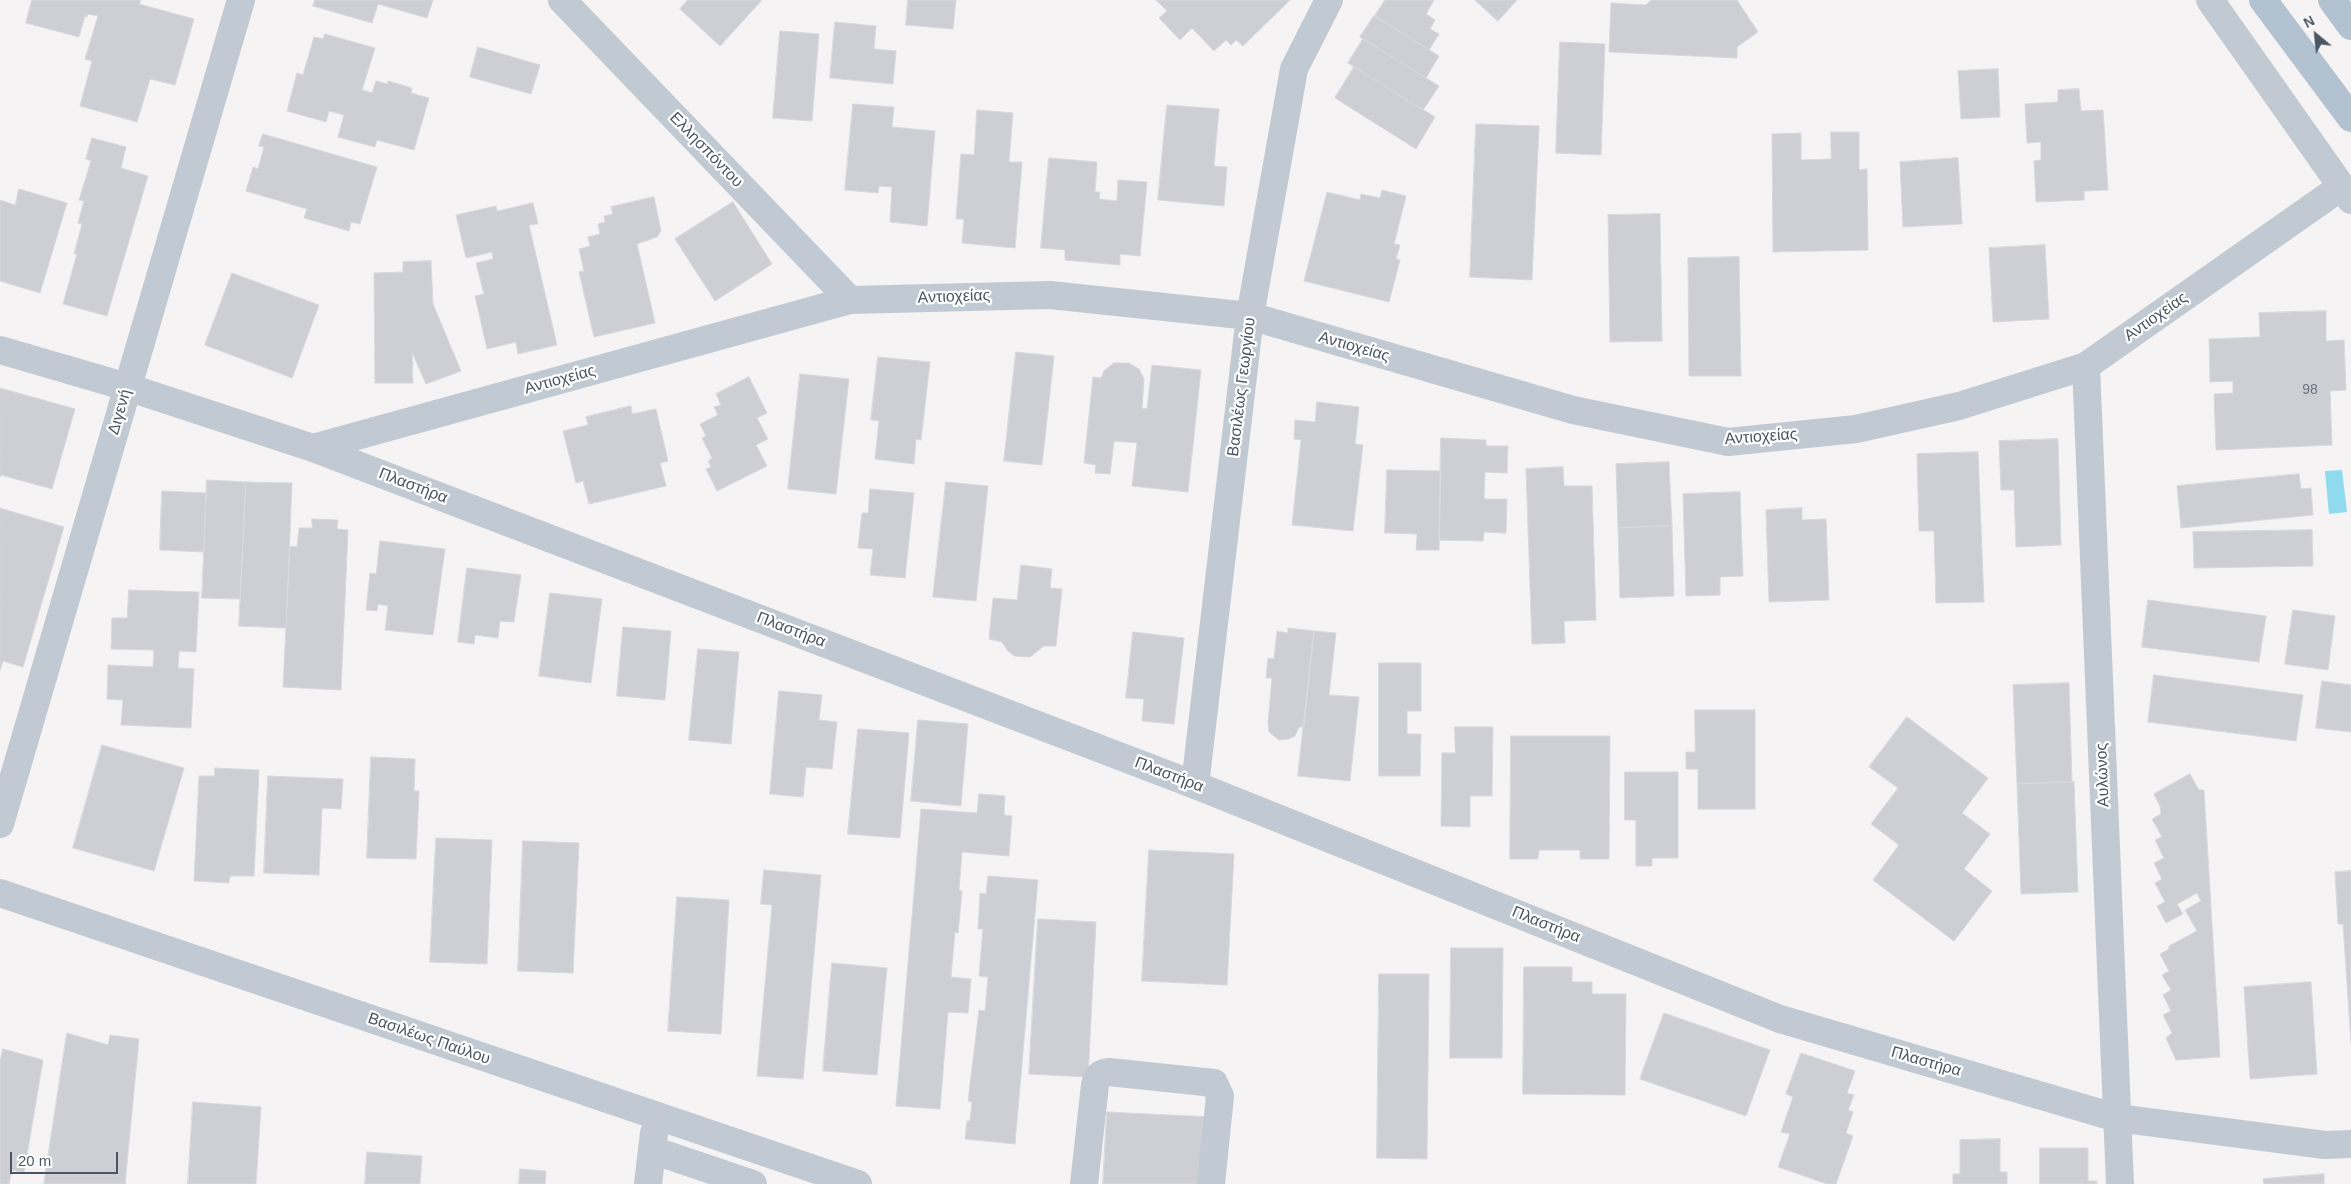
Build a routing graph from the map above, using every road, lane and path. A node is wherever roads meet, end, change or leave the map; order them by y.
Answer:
1 (241, 0) edge
2 (562, 0) edge
3 (1328, 0) edge
4 (2210, 0) edge
5 (2263, 0) edge
6 (2332, 0) edge
7 (2351, 26) edge
8 (2351, 118) edge
9 (2346, 194) edge
10 (850, 300) junction
11 (1250, 316) junction
12 (0, 350) edge
13 (2086, 366) junction
14 (127, 387) junction
15 (313, 448) junction
16 (1195, 784) junction
17 (0, 824) edge
18 (0, 893) edge
19 (656, 1117) junction
20 (2117, 1118) junction
21 (2351, 1144) edge
22 (652, 1150) junction
23 (648, 1184) edge
24 (754, 1184) edge
25 (858, 1184) edge
26 (1084, 1184) edge
27 (1211, 1184) edge
28 (2120, 1184) edge

1 - 14 street, Διγενή
2 - 10 street, Ελλησπόντου
3 - 11 street, Βασιλέως Γεωργίου
4 - 9 street
5 - 8 main road
6 - 7 main road
9 - 13 street, Αντιοχείας
10 - 11 street, Αντιοχείας
10 - 15 street, Αντιοχείας
11 - 13 street, Αντιοχείας
11 - 16 street, Βασιλέως Γεωργίου
12 - 14 street, Πλαστήρα
13 - 20 street, Αυλώνος
14 - 15 street, Πλαστήρα
14 - 17 street, Διγενή
15 - 16 street, Πλαστήρα
16 - 20 street, Πλαστήρα
18 - 19 street, Βασιλέως Παύλου
19 - 22 street
19 - 25 street, Βασιλέως Παύλου
20 - 21 street, Πλαστήρα
20 - 28 street, Αυλώνος
22 - 23 street
22 - 24 street
26 - 27 street

